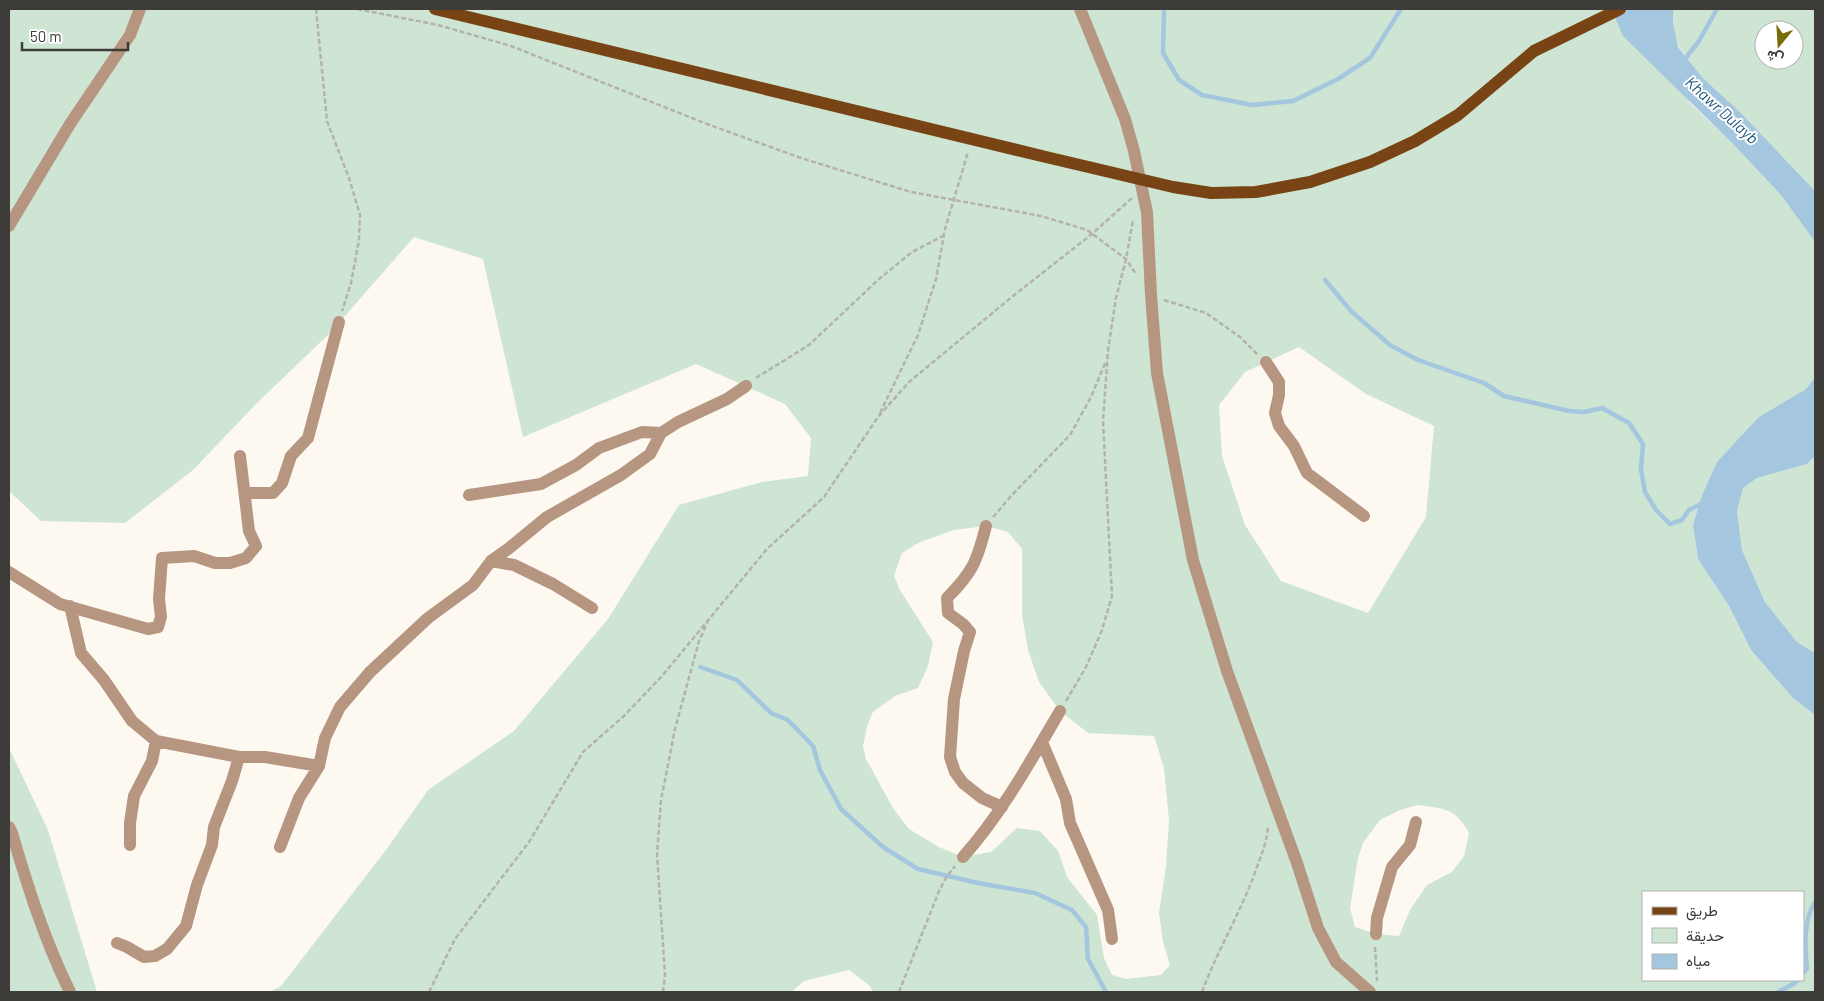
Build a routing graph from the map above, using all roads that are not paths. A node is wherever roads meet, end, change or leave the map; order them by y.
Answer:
1 (140, 9) edge
2 (435, 9) edge
3 (1080, 9) edge
4 (1620, 9) edge
5 (1141, 183) junction
6 (9, 226) edge
7 (339, 322) road end
8 (1266, 362) road end
9 (746, 386) road end
10 (661, 433) junction
11 (240, 456) dead end
12 (245, 493) junction
13 (469, 495) dead end
14 (1364, 516) dead end
15 (986, 526) road end
16 (491, 561) junction
17 (9, 572) edge
18 (70, 606) junction
19 (592, 608) dead end
20 (1060, 711) road end
21 (156, 741) junction
22 (1042, 742) junction
23 (239, 757) junction
24 (319, 766) junction
25 (1002, 807) junction
26 (1416, 822) dead end
27 (9, 827) edge
28 (130, 845) dead end
29 (280, 847) dead end
30 (963, 857) road end
31 (1376, 934) road end
32 (1112, 939) dead end
33 (116, 943) dead end
34 (1374, 988) edge
35 (70, 992) edge

1 - 6 street
2 - 5 main road
3 - 5 street
4 - 5 main road
5 - 34 street
7 - 12 street
8 - 14 street
9 - 10 street
10 - 13 street
10 - 16 street
11 - 12 street
12 - 18 street
15 - 25 street
16 - 19 street
16 - 24 street
17 - 18 street
18 - 21 street
20 - 22 street
21 - 23 street
21 - 28 street
22 - 25 street
22 - 32 street
23 - 24 street
23 - 33 street
24 - 29 street
25 - 30 street
26 - 31 street
27 - 35 street

